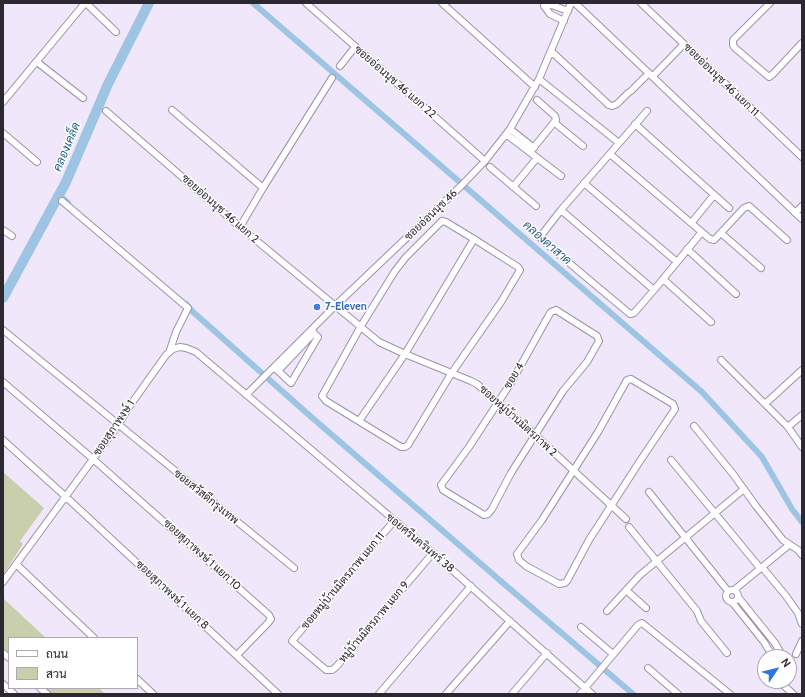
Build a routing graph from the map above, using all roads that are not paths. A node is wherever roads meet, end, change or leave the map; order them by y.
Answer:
1 (85, 3) edge
2 (306, 3) edge
3 (442, 3) edge
4 (571, 3) edge
5 (575, 3) edge
6 (641, 3) edge
7 (770, 3) edge
8 (542, 4) edge
9 (568, 12) junction
10 (564, 21) junction
11 (116, 32) dead end
12 (802, 43) edge
13 (684, 44) junction
14 (355, 47) junction
15 (551, 51) junction
16 (37, 62) junction
17 (340, 66) dead end
18 (651, 75) junction
19 (332, 78) dead end
20 (539, 79) junction
21 (535, 87) junction
22 (83, 98) dead end
23 (537, 100) dead end
24 (3, 102) edge
25 (172, 110) dead end
26 (106, 111) dead end
27 (647, 111) dead end
28 (555, 123) junction
29 (635, 124) junction
30 (508, 131) junction
31 (3, 133) edge
32 (619, 143) junction
33 (583, 146) dead end
34 (532, 150) junction
35 (610, 154) junction
36 (802, 157) edge
37 (537, 158) junction
38 (485, 161) junction
39 (37, 162) dead end
40 (490, 167) dead end
41 (561, 176) dead end
42 (584, 183) junction
43 (513, 186) junction
44 (263, 188) junction
45 (714, 195) junction
46 (62, 201) dead end
47 (536, 206) dead end
48 (802, 206) edge
49 (729, 208) dead end
50 (561, 210) junction
51 (796, 213) junction
52 (802, 219) edge
53 (693, 221) dead end
54 (240, 227) junction
55 (3, 230) edge
56 (701, 233) junction
57 (721, 233) junction
58 (12, 236) dead end
59 (474, 238) junction
60 (787, 240) dead end
61 (687, 249) junction
62 (677, 262) junction
63 (761, 268) dead end
64 (663, 279) junction
65 (654, 290) junction
66 (736, 294) dead end
67 (335, 306) junction
68 (711, 322) dead end
69 (361, 326) junction
70 (3, 330) edge
71 (170, 350) junction
72 (405, 354) junction
73 (721, 360) dead end
74 (274, 369) junction
75 (802, 370) edge
76 (451, 374) junction
77 (3, 382) edge
78 (246, 395) junction
79 (498, 402) junction
80 (765, 404) junction
81 (802, 415) edge
82 (359, 421) junction
83 (118, 425) junction
84 (694, 426) dead end
85 (788, 427) junction
86 (535, 435) junction
87 (3, 440) edge
88 (802, 447) edge
89 (93, 459) junction
90 (671, 460) dead end
91 (573, 471) junction
92 (744, 489) junction
93 (649, 492) dead end
94 (66, 496) junction
95 (612, 506) junction
96 (715, 512) junction
97 (626, 519) dead end
98 (394, 521) junction
99 (630, 527) dead end
100 (685, 536) junction
101 (790, 545) junction
102 (433, 553) junction
103 (802, 556) edge
104 (656, 561) junction
105 (16, 564) junction
106 (294, 568) dead end
107 (761, 568) junction
108 (3, 582) edge
109 (471, 586) junction
110 (626, 590) junction
111 (731, 590) junction
112 (738, 597) junction
113 (732, 602) junction
114 (646, 608) dead end
115 (607, 611) dead end
116 (510, 620) junction
117 (802, 624) edge
118 (581, 626) dead end
119 (93, 637) edge
120 (292, 641) joint
121 (802, 641) edge
122 (768, 649) edge
123 (779, 649) edge
124 (797, 652) edge
125 (547, 653) junction
126 (727, 653) dead end
127 (613, 654) junction
128 (237, 655) junction
129 (648, 668) dead end
130 (138, 680) edge
131 (585, 688) junction
132 (676, 693) edge
133 (727, 693) edge
134 (153, 694) edge
135 (278, 694) edge
136 (379, 694) edge
137 (446, 694) edge
138 (512, 694) edge
139 (580, 694) edge
140 (592, 694) edge

1 - 11 street
1 - 16 street
2 - 14 street, ซอยอ่อนนุช 46 แยก 22
3 - 21 street
4 - 9 street, ซอยอ่อนนุช 46
5 - 18 street
6 - 13 street, ซอยอ่อนนุช 46 แยก 11
7 - 12 street
8 - 9 street
8 - 10 street
9 - 10 street, ซอยอ่อนนุช 46
10 - 15 street, ซอยอ่อนนุช 46
13 - 18 street
13 - 36 street, ซอยอ่อนนุช 46 แยก 11
14 - 17 street
14 - 38 street, ซอยอ่อนนุช 46 แยก 22
15 - 18 street
15 - 20 street, ซอยอ่อนนุช 46
16 - 22 street
16 - 24 street
18 - 51 street
19 - 44 street
20 - 21 street, ซอยอ่อนนุช 46
20 - 32 street
21 - 30 street, ซอยอ่อนนุช 46
23 - 28 street
25 - 44 street
26 - 54 street, ซอยอ่อนนุช 46 แยก 2
27 - 29 street
28 - 33 street
28 - 34 street
29 - 32 street
29 - 45 street
30 - 34 street
30 - 38 street, ซอยอ่อนนุช 46
31 - 39 street
32 - 35 street
34 - 37 street
35 - 42 street
35 - 56 street
37 - 41 street
37 - 43 street
38 - 67 street, ซอยอ่อนนุช 46
40 - 43 street
42 - 50 street
42 - 62 street
43 - 47 street
44 - 54 street
45 - 49 street
45 - 53 street
46 - 71 street, ซอยสุภาพงษ์ 1
48 - 51 street
50 - 65 street
50 - 65 street
51 - 52 street
54 - 67 street, ซอยอ่อนนุช 46 แยก 2
55 - 58 street
56 - 57 street
56 - 61 street
57 - 60 street
57 - 63 street
59 - 69 street
59 - 72 street
59 - 76 street
61 - 62 street
61 - 66 street
62 - 64 street
64 - 65 street
64 - 68 street
67 - 69 street, ซอยหมู่บ้านมิตรภาพ 2
67 - 74 street, ซอยอ่อนนุช 46
69 - 72 street, ซอยหมู่บ้านมิตรภาพ 2
69 - 82 street
70 - 83 street, ซอยสวัสดีกรุงเทพ
71 - 78 street
71 - 83 street, ซอยสุภาพงษ์ 1
72 - 76 street, ซอยหมู่บ้านมิตรภาพ 2
72 - 82 street
73 - 80 street
74 - 74 street
74 - 78 street, ซอยอ่อนนุช 46
75 - 80 street
76 - 79 street, ซอยหมู่บ้านมิตรภาพ 2
76 - 82 street
77 - 89 street
78 - 98 street, ซอยศรีนครินทร์ 38
79 - 86 street, ซอยหมู่บ้านมิตรภาพ 2
79 - 86 street, ซอย 4
79 - 86 street, ซอย 4
80 - 85 street
81 - 85 street
83 - 89 street, ซอยสุภาพงษ์ 1
83 - 106 street, ซอยสวัสดีกรุงเทพ
84 - 92 street
85 - 88 street
86 - 91 street, ซอยหมู่บ้านมิตรภาพ 2
87 - 94 street, ซอยสุภาพงษ์ 1 แยก 8
89 - 94 street, ซอยสุภาพงษ์ 1
89 - 128 street, ซอยสุภาพงษ์ 1 แยก 10
90 - 96 street
91 - 95 street, ซอยหมู่บ้านมิตรภาพ 2
91 - 95 street
91 - 95 street
92 - 96 street
92 - 101 street
93 - 100 street
94 - 105 street, ซอยสุภาพงษ์ 1
94 - 128 street, ซอยสุภาพงษ์ 1 แยก 8
95 - 97 street, ซอยหมู่บ้านมิตรภาพ 2
96 - 100 street
96 - 107 street
98 - 102 street, ซอยศรีนครินทร์ 38
98 - 120 street, ซอยหมู่บ้านมิตรภาพ แยก 11
99 - 104 street
100 - 104 street
100 - 111 street
101 - 103 street
101 - 107 street
102 - 109 street, ซอยศรีนครินทร์ 38
102 - 120 street, หมู่บ้านมิตรภาพ แยก 9
104 - 110 street
104 - 126 street
105 - 108 street, ซอยสุภาพงษ์ 1
105 - 119 street
107 - 111 street
107 - 117 street
109 - 116 street, ซอยศรีนครินทร์ 38
109 - 136 street
110 - 114 street
110 - 115 street
111 - 112 street
111 - 113 street
112 - 113 street
112 - 123 street
113 - 122 street
116 - 125 street, ซอยศรีนครินทร์ 38
116 - 137 street
118 - 127 street
121 - 124 street
125 - 131 street, ซอยศรีนครินทร์ 38
125 - 138 street
127 - 131 street
127 - 133 street
128 - 135 street, ซอยสุภาพงษ์ 1 แยก 8
129 - 132 street
130 - 134 street
131 - 139 street
131 - 140 street, ซอยศรีนครินทร์ 38

